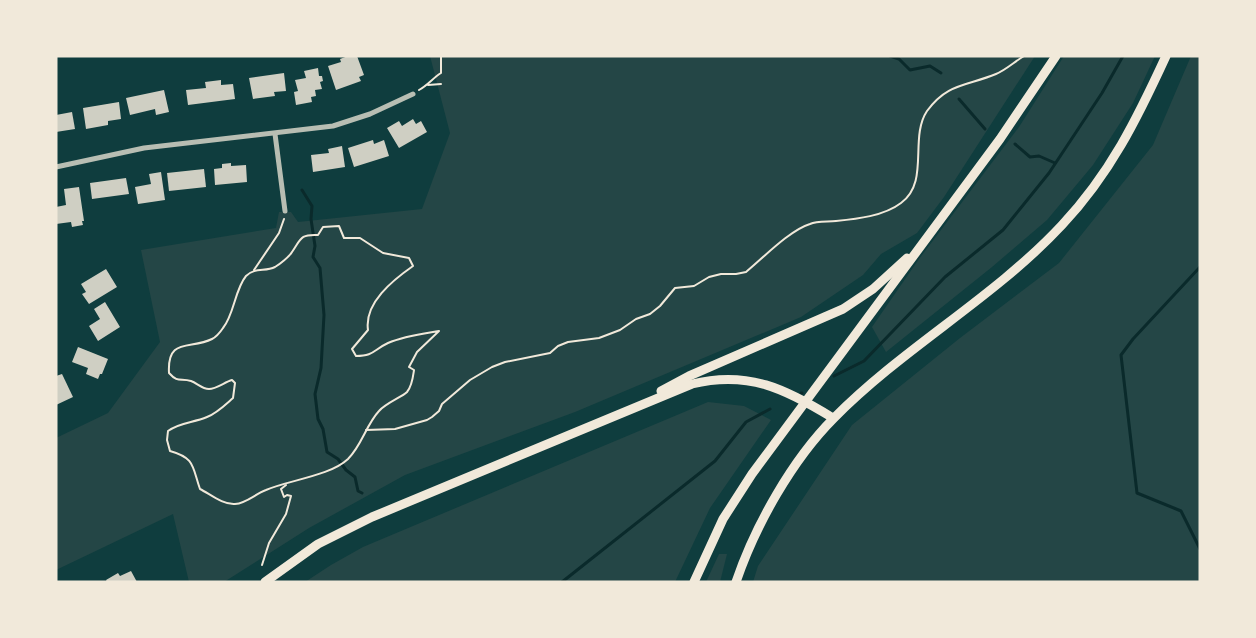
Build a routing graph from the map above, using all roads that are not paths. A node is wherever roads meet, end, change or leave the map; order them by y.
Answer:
1 (1056, 56) edge
2 (1166, 56) edge
3 (413, 94) road end
4 (275, 134) junction
5 (56, 167) edge
6 (285, 211) road end
7 (922, 244) junction
8 (805, 402) junction
9 (619, 413) junction
10 (833, 418) junction
11 (265, 582) edge
12 (694, 582) edge
13 (736, 582) edge

1 - 7 main road
2 - 10 main road
3 - 4 street
4 - 5 street
4 - 6 street
7 - 8 main road
7 - 9 main road
8 - 9 main road
8 - 10 main road
8 - 12 main road
9 - 11 main road
10 - 13 main road

